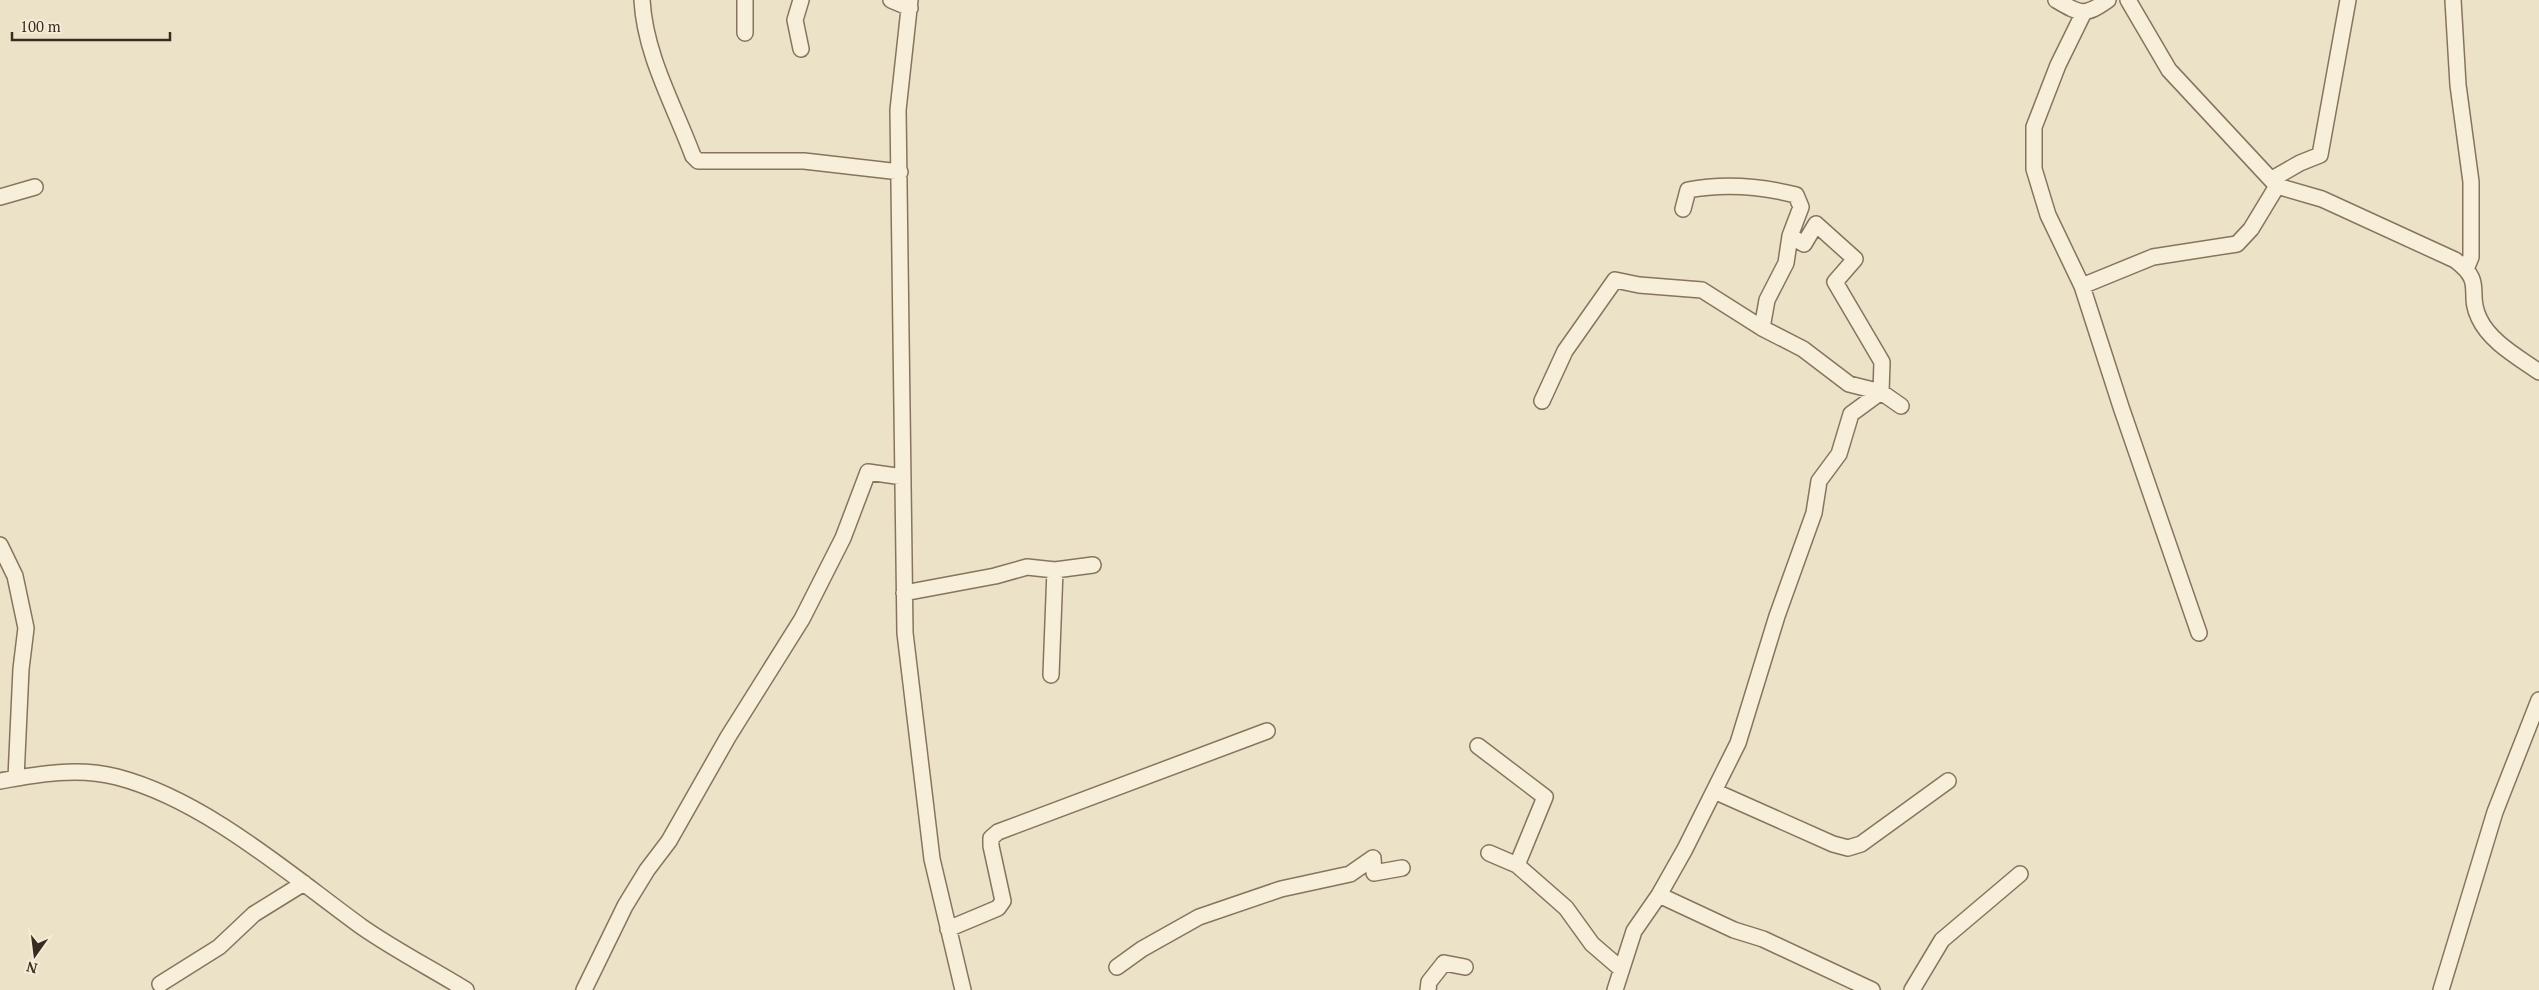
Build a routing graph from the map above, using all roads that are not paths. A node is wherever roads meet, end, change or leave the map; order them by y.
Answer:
1 (642, 0) edge
2 (745, 0) edge
3 (801, 0) edge
4 (891, 0) edge
5 (2056, 0) edge
6 (2108, 0) edge
7 (2128, 0) edge
8 (2348, 0) edge
9 (2453, 0) edge
10 (910, 4) edge
11 (2084, 12) junction
12 (746, 33) dead end
13 (801, 49) dead end
14 (900, 172) junction
15 (2275, 182) junction
16 (36, 187) dead end
17 (0, 197) edge
18 (1683, 209) dead end
19 (1790, 236) junction
20 (2466, 269) junction
21 (2082, 286) junction
22 (1762, 328) junction
23 (2539, 372) edge
24 (1881, 392) junction
25 (1542, 401) dead end
26 (1901, 406) dead end
27 (903, 477) junction
28 (0, 545) edge
29 (1093, 565) dead end
30 (1055, 570) junction
31 (904, 593) junction
32 (2199, 633) dead end
33 (1051, 675) dead end
34 (2539, 700) edge
35 (1267, 731) dead end
36 (1478, 746) dead end
37 (16, 778) junction
38 (0, 781) edge
39 (1948, 781) dead end
40 (1714, 791) junction
41 (1489, 853) dead end
42 (1517, 866) junction
43 (1402, 868) dead end
44 (2020, 874) dead end
45 (304, 883) junction
46 (1659, 895) junction
47 (948, 929) junction
48 (1117, 967) dead end
49 (1465, 967) dead end
50 (1621, 969) junction
51 (160, 984) dead end
52 (466, 990) edge
53 (584, 990) edge
54 (962, 990) edge
55 (1428, 990) edge
56 (1615, 990) edge
57 (1872, 990) edge
58 (1912, 990) edge
59 (2441, 990) edge

1 - 14 street
2 - 12 street
3 - 13 street
4 - 10 street
5 - 11 street
6 - 11 street
7 - 15 street
8 - 15 street
9 - 20 street
10 - 14 street
11 - 21 street
14 - 27 street
15 - 20 street
15 - 21 street
16 - 17 street
18 - 19 street
19 - 22 street
19 - 24 street
20 - 23 street
21 - 32 street
22 - 24 street
22 - 25 street
24 - 26 street
24 - 40 street
27 - 31 street
27 - 53 street
28 - 37 street
29 - 30 street
30 - 31 street
30 - 33 street
31 - 47 street
34 - 59 street
35 - 47 street
36 - 42 street
37 - 38 street
37 - 45 street
39 - 40 street
40 - 46 street
41 - 42 street
42 - 50 street
43 - 48 street
44 - 58 street
45 - 51 street
45 - 52 street
46 - 50 street
46 - 57 street
47 - 54 street
49 - 55 street
50 - 56 street

